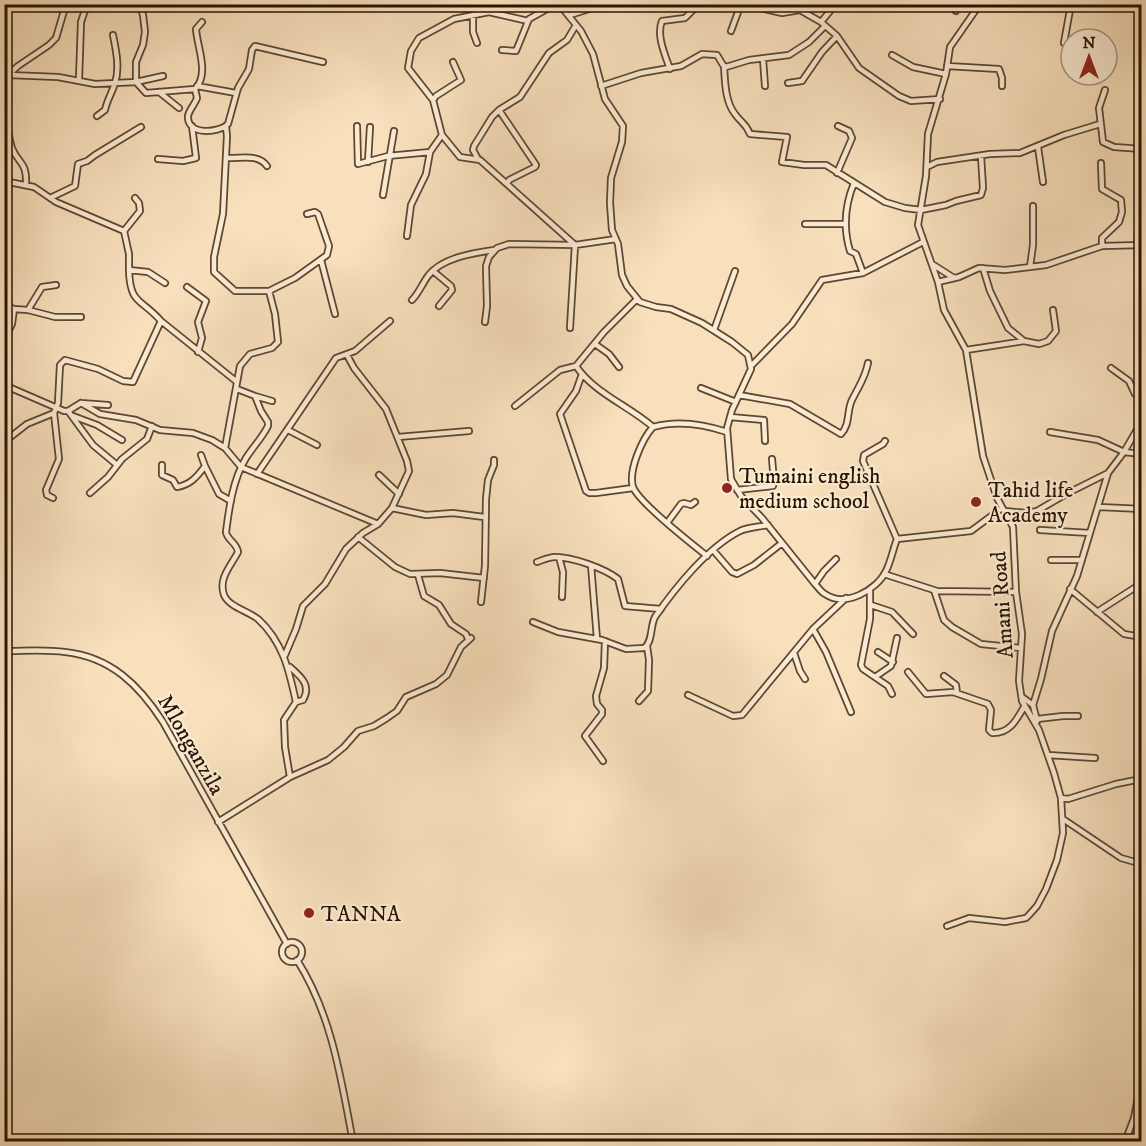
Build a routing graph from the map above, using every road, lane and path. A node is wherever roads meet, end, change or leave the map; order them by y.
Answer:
1 (66, 4) edge
2 (95, 4) edge
3 (139, 4) edge
4 (490, 4) edge
5 (557, 4) edge
6 (727, 4) edge
7 (742, 4) edge
8 (836, 4) edge
9 (959, 4) edge
10 (980, 4) edge
11 (1071, 4) edge
12 (695, 6) edge
13 (798, 7) edge
14 (622, 8) dead end
15 (956, 11) dead end
16 (486, 12) junction
17 (473, 15) junction
18 (570, 15) junction
19 (528, 21) junction
20 (202, 22) dead end
21 (823, 24) junction
22 (576, 25) junction
23 (1067, 27) edge
24 (731, 31) dead end
25 (113, 35) dead end
26 (837, 36) junction
27 (477, 43) dead end
28 (502, 50) dead end
29 (892, 55) dead end
30 (763, 59) junction
31 (323, 62) dead end
32 (453, 62) dead end
33 (724, 66) junction
34 (947, 66) junction
35 (670, 69) junction
36 (946, 74) junction
37 (8, 75) junction
38 (163, 76) dead end
39 (79, 79) junction
40 (4, 82) edge
41 (136, 82) junction
42 (115, 83) junction
43 (788, 83) dead end
44 (601, 86) junction
45 (765, 86) dead end
46 (1002, 86) dead end
47 (196, 87) junction
48 (1105, 90) dead end
49 (159, 92) junction
50 (236, 93) junction
51 (940, 99) junction
52 (433, 100) junction
53 (179, 108) dead end
54 (499, 110) junction
55 (4, 113) edge
56 (97, 116) dead end
57 (191, 124) junction
58 (1100, 124) junction
59 (357, 126) dead end
60 (838, 126) dead end
61 (141, 127) dead end
62 (225, 127) junction
63 (370, 127) dead end
64 (394, 131) dead end
65 (442, 135) junction
66 (1038, 147) junction
67 (1142, 149) edge
68 (430, 152) junction
69 (388, 156) junction
70 (981, 156) junction
71 (226, 158) junction
72 (158, 159) dead end
73 (478, 159) junction
74 (368, 162) junction
75 (1101, 163) dead end
76 (267, 166) dead end
77 (927, 167) junction
78 (837, 173) junction
79 (4, 181) edge
80 (1043, 182) dead end
81 (854, 183) junction
82 (26, 184) junction
83 (507, 184) junction
84 (383, 195) dead end
85 (50, 198) junction
86 (135, 198) dead end
87 (1032, 206) dead end
88 (921, 210) junction
89 (308, 214) dead end
90 (805, 224) dead end
91 (846, 224) junction
92 (124, 231) junction
93 (406, 236) dead end
94 (616, 239) junction
95 (923, 242) junction
96 (575, 245) junction
97 (1142, 245) edge
98 (1102, 246) junction
99 (494, 250) junction
100 (321, 260) junction
101 (931, 263) junction
102 (1030, 267) junction
103 (983, 268) junction
104 (129, 270) junction
105 (433, 271) junction
106 (735, 271) dead end
107 (863, 273) junction
108 (954, 278) junction
109 (938, 282) junction
110 (165, 283) dead end
111 (56, 285) dead end
112 (188, 287) dead end
113 (269, 291) junction
114 (412, 300) dead end
115 (636, 300) junction
116 (4, 304) edge
117 (439, 306) dead end
118 (14, 309) junction
119 (28, 310) junction
120 (1053, 310) dead end
121 (335, 314) dead end
122 (81, 317) dead end
123 (161, 321) junction
124 (390, 321) dead end
125 (485, 322) dead end
126 (570, 328) dead end
127 (714, 330) junction
128 (4, 339) edge
129 (1024, 341) junction
130 (595, 344) junction
131 (966, 350) junction
132 (198, 352) junction
133 (347, 355) junction
134 (868, 363) dead end
135 (752, 365) junction
136 (576, 366) junction
137 (619, 367) dead end
138 (1111, 368) dead end
139 (582, 374) junction
140 (237, 382) junction
141 (4, 385) edge
142 (701, 388) dead end
143 (237, 389) junction
144 (739, 395) junction
145 (255, 396) junction
146 (1142, 396) edge
147 (272, 401) dead end
148 (736, 402) junction
149 (81, 403) junction
150 (108, 405) dead end
151 (515, 406) dead end
152 (56, 407) junction
153 (68, 411) junction
154 (54, 413) junction
155 (73, 416) junction
156 (730, 417) junction
157 (1142, 422) edge
158 (152, 426) junction
159 (653, 427) junction
160 (288, 430) junction
161 (469, 431) dead end
162 (727, 432) junction
163 (1050, 432) dead end
164 (398, 437) junction
165 (122, 440) dead end
166 (765, 441) dead end
167 (885, 441) dead end
168 (4, 442) edge
169 (317, 446) dead end
170 (225, 448) junction
171 (1124, 452) junction
172 (1142, 454) edge
173 (201, 455) dead end
174 (772, 459) dead end
175 (494, 460) dead end
176 (117, 465) junction
177 (162, 465) dead end
178 (205, 466) junction
179 (241, 467) junction
180 (257, 474) junction
181 (1108, 474) junction
182 (379, 475) dead end
183 (633, 488) junction
184 (737, 490) junction
185 (90, 493) dead end
186 (399, 494) junction
187 (53, 498) dead end
188 (231, 501) junction
189 (695, 502) dead end
190 (1099, 507) junction
191 (392, 508) junction
192 (1004, 509) junction
193 (1142, 509) edge
194 (484, 517) junction
195 (667, 523) junction
196 (378, 524) junction
197 (768, 525) junction
198 (1040, 530) dead end
199 (1090, 533) junction
200 (358, 537) junction
201 (897, 539) junction
202 (782, 543) junction
203 (713, 550) junction
204 (707, 556) junction
205 (559, 557) junction
206 (836, 559) dead end
207 (1051, 560) dead end
208 (1082, 560) junction
209 (537, 562) dead end
210 (591, 565) junction
211 (884, 574) junction
212 (418, 575) junction
213 (484, 578) junction
214 (1142, 583) edge
215 (815, 584) junction
216 (1070, 589) junction
217 (934, 590) junction
218 (870, 591) junction
219 (1016, 592) junction
220 (562, 597) dead end
221 (846, 598) junction
222 (481, 602) dead end
223 (871, 605) junction
224 (661, 609) junction
225 (1097, 612) junction
226 (533, 622) dead end
227 (813, 629) junction
228 (913, 634) dead end
229 (1142, 637) edge
230 (897, 638) dead end
231 (597, 639) junction
232 (605, 641) junction
233 (647, 646) junction
234 (1022, 648) junction
235 (4, 651) edge
236 (878, 652) dead end
237 (794, 653) junction
238 (285, 655) junction
239 (893, 662) junction
240 (288, 665) junction
241 (908, 672) dead end
242 (944, 676) dead end
243 (875, 678) junction
244 (805, 679) dead end
245 (957, 693) junction
246 (892, 694) dead end
247 (688, 695) dead end
248 (1022, 696) junction
249 (639, 701) dead end
250 (296, 702) junction
251 (1033, 705) junction
252 (1024, 707) junction
253 (851, 712) dead end
254 (1078, 716) dead end
255 (1037, 719) junction
256 (1039, 730) junction
257 (1048, 755) junction
258 (1095, 758) dead end
259 (603, 761) dead end
260 (290, 777) junction
261 (1142, 782) edge
262 (1061, 798) junction
263 (1063, 819) junction
264 (218, 822) junction
265 (1142, 864) edge
266 (947, 926) dead end
267 (287, 944) junction
268 (297, 960) junction
269 (1142, 1076) edge
270 (353, 1142) edge
271 (1125, 1142) edge

1 - 37 street
2 - 39 street
3 - 41 street
4 - 16 street
5 - 18 street
5 - 19 street
6 - 12 street
7 - 13 street
7 - 24 street
8 - 21 street
9 - 15 street
10 - 34 street, Amani Road
11 - 23 street
12 - 35 street
13 - 21 street
14 - 18 street
16 - 17 street
16 - 19 street
17 - 27 street
17 - 52 street
18 - 22 street
19 - 28 street
20 - 47 street
21 - 26 street
21 - 30 street
22 - 44 street
22 - 54 street
25 - 42 street
26 - 43 street
26 - 51 street
29 - 36 street
30 - 33 street
30 - 45 street
31 - 50 street
32 - 52 street
33 - 35 street
33 - 78 street
34 - 36 street, Amani Road
34 - 46 street
35 - 44 street
36 - 51 street, Amani Road
37 - 39 street
37 - 40 street
38 - 41 street
39 - 42 street
41 - 42 street
41 - 49 street
42 - 56 street
44 - 94 street
47 - 49 street
47 - 50 street
47 - 57 street
48 - 58 street
49 - 53 street
50 - 62 street
51 - 77 street, Amani Road
52 - 65 street
54 - 73 street
54 - 83 street
55 - 82 street
57 - 62 street
57 - 72 street
58 - 66 street
58 - 67 street
59 - 74 street
60 - 78 street
61 - 85 street
62 - 71 street
63 - 74 street
64 - 69 street
65 - 68 street
65 - 73 street
66 - 70 street
66 - 80 street
68 - 69 street
68 - 93 street
69 - 74 street
69 - 84 street
70 - 77 street
70 - 88 street
71 - 76 street
71 - 113 street
73 - 83 street
75 - 98 street
77 - 88 street, Amani Road
78 - 81 street
79 - 82 street
81 - 88 street
81 - 91 street
82 - 85 street
83 - 96 street
85 - 92 street
86 - 92 street
87 - 102 street
88 - 95 street, Amani Road
89 - 100 street
90 - 91 street
91 - 107 street
92 - 104 street
94 - 96 street
94 - 115 street
95 - 101 street, Amani Road
95 - 107 street
96 - 99 street
96 - 126 street
97 - 98 street
98 - 102 street
99 - 105 street
99 - 125 street
100 - 113 street
100 - 121 street
101 - 108 street
101 - 109 street, Amani Road
102 - 103 street
103 - 108 street
103 - 129 street
104 - 110 street
104 - 123 street
105 - 114 street
105 - 117 street
106 - 127 street
107 - 135 street
108 - 109 street
109 - 131 street, Amani Road
111 - 119 street
112 - 132 street
113 - 140 street
115 - 127 street
115 - 130 street
116 - 118 street
118 - 119 street
118 - 128 street
119 - 122 street
120 - 129 street
123 - 132 street
123 - 152 street
124 - 133 street
127 - 135 street
129 - 131 street
130 - 136 street
130 - 137 street
131 - 192 street, Amani Road
132 - 140 street
133 - 160 street
133 - 164 street
134 - 144 street
135 - 144 street
136 - 139 street
136 - 151 street
138 - 146 street
139 - 159 street
139 - 183 street
140 - 143 street
141 - 152 street
142 - 148 street
143 - 145 street
143 - 170 street
144 - 148 street
145 - 147 street
145 - 179 street
148 - 156 street
149 - 150 street
149 - 153 street
149 - 158 street
152 - 153 street
152 - 154 street
153 - 155 street
154 - 168 street
154 - 187 street
155 - 165 street
155 - 176 street
156 - 162 street
156 - 166 street
157 - 171 street
158 - 170 street
158 - 176 street
159 - 162 street
159 - 183 street
160 - 169 street
160 - 180 street
161 - 164 street
162 - 184 street
163 - 171 street
164 - 186 street
167 - 201 street
170 - 179 street
171 - 172 street
171 - 181 street
173 - 178 street
174 - 184 street
175 - 194 street
176 - 185 street
177 - 178 street
178 - 188 street
179 - 180 street
179 - 188 street
180 - 196 street
181 - 190 street
181 - 192 street
182 - 186 street
183 - 195 street
184 - 197 street
186 - 191 street
188 - 238 street
189 - 195 street
190 - 193 street
190 - 199 street
191 - 194 street
191 - 196 street
192 - 201 street
192 - 219 street, Amani Road
194 - 213 street
195 - 204 street
196 - 200 street
197 - 202 street
197 - 203 street
198 - 199 street
199 - 208 street
200 - 212 street
200 - 238 street
201 - 211 street
202 - 203 street
202 - 215 street
203 - 204 street
204 - 224 street
205 - 209 street
205 - 210 street
205 - 220 street
206 - 215 street
207 - 208 street
208 - 216 street
210 - 224 street
210 - 231 street
211 - 217 street
211 - 218 street
212 - 213 street
212 - 260 street
213 - 222 street
214 - 225 street
215 - 221 street
216 - 225 street
216 - 251 street
217 - 219 street
217 - 234 street
218 - 221 street
218 - 223 street
219 - 234 street, Amani Road
221 - 227 street
223 - 228 street
223 - 243 street
224 - 233 street
225 - 229 street
226 - 231 street
227 - 237 street
227 - 253 street
230 - 239 street
231 - 232 street
232 - 233 street
232 - 259 street
233 - 249 street
234 - 248 street, Amani Road
235 - 264 street, Mlonganzila
236 - 239 street
237 - 244 street
237 - 247 street
238 - 240 street
239 - 243 street
240 - 250 street
240 - 250 street
241 - 245 street
242 - 245 street
243 - 246 street
245 - 252 street
248 - 251 street
248 - 252 street, Amani Road
250 - 260 street
251 - 255 street
252 - 256 street, Amani Road
254 - 255 street
255 - 256 street
256 - 257 street, Amani Road
257 - 258 street
257 - 262 street, Amani Road
260 - 264 street
261 - 262 street
262 - 263 street, Amani Road
263 - 265 street
263 - 266 street, Amani Road
264 - 267 street, Mlonganzila
267 - 268 street
267 - 268 street
268 - 270 street
269 - 271 street

